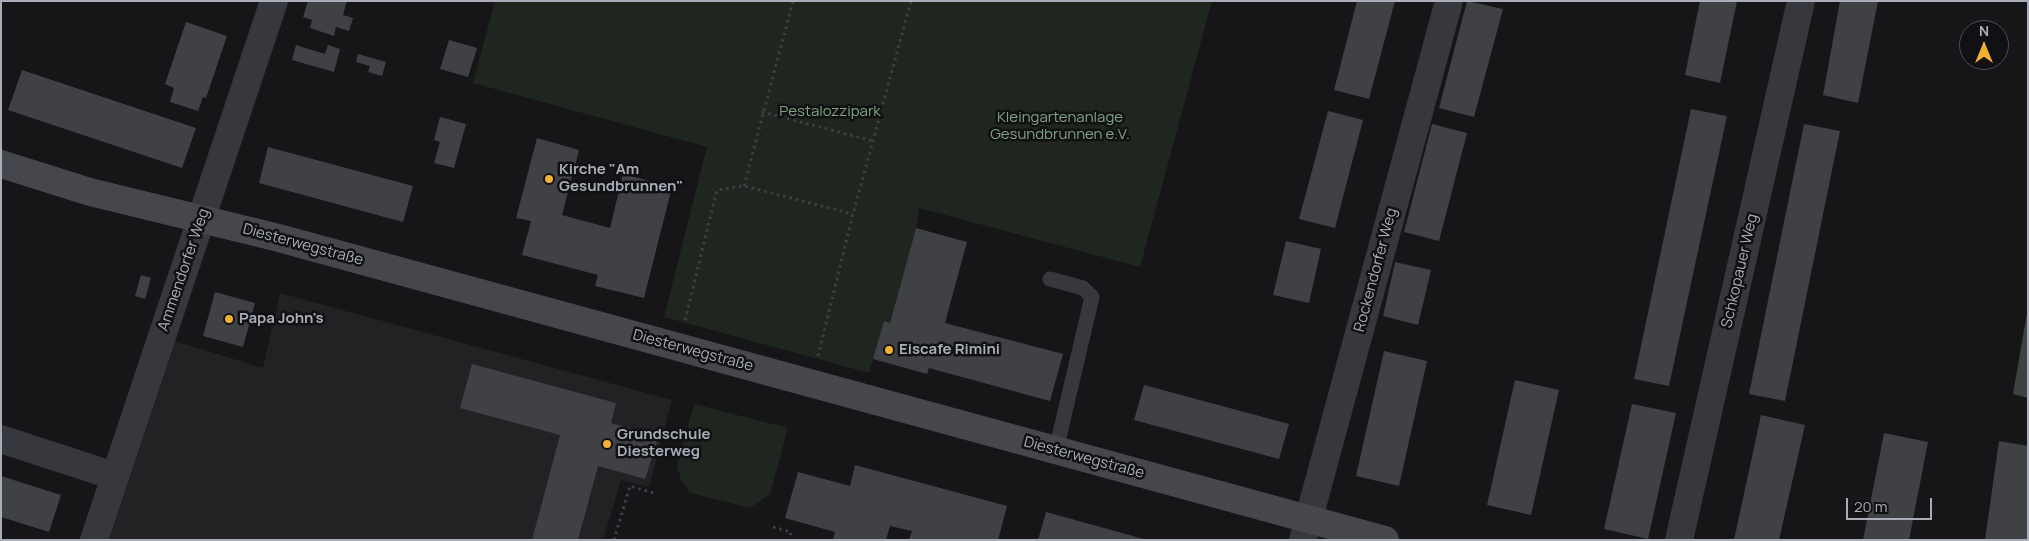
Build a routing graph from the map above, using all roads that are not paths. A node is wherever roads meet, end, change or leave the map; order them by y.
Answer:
1 (274, 1) edge
2 (1449, 1) edge
3 (1801, 1) edge
4 (1, 164) edge
5 (201, 219) junction
6 (1050, 278) dead end
7 (1, 439) edge
8 (1056, 450) junction
9 (114, 476) junction
10 (1305, 530) edge
11 (94, 540) edge
12 (1385, 540) edge
13 (1679, 540) edge

1 - 5 street, Ammendorfer Weg
2 - 10 street, Rockendorfer Weg
3 - 13 street, Schkopauer Weg
4 - 5 street, Diesterwegstraße
5 - 8 street, Diesterwegstraße
5 - 9 street, Ammendorfer Weg
6 - 8 lane
7 - 9 street
8 - 10 street, Diesterwegstraße
9 - 11 street, Ammendorfer Weg
10 - 12 street, Diesterwegstraße

